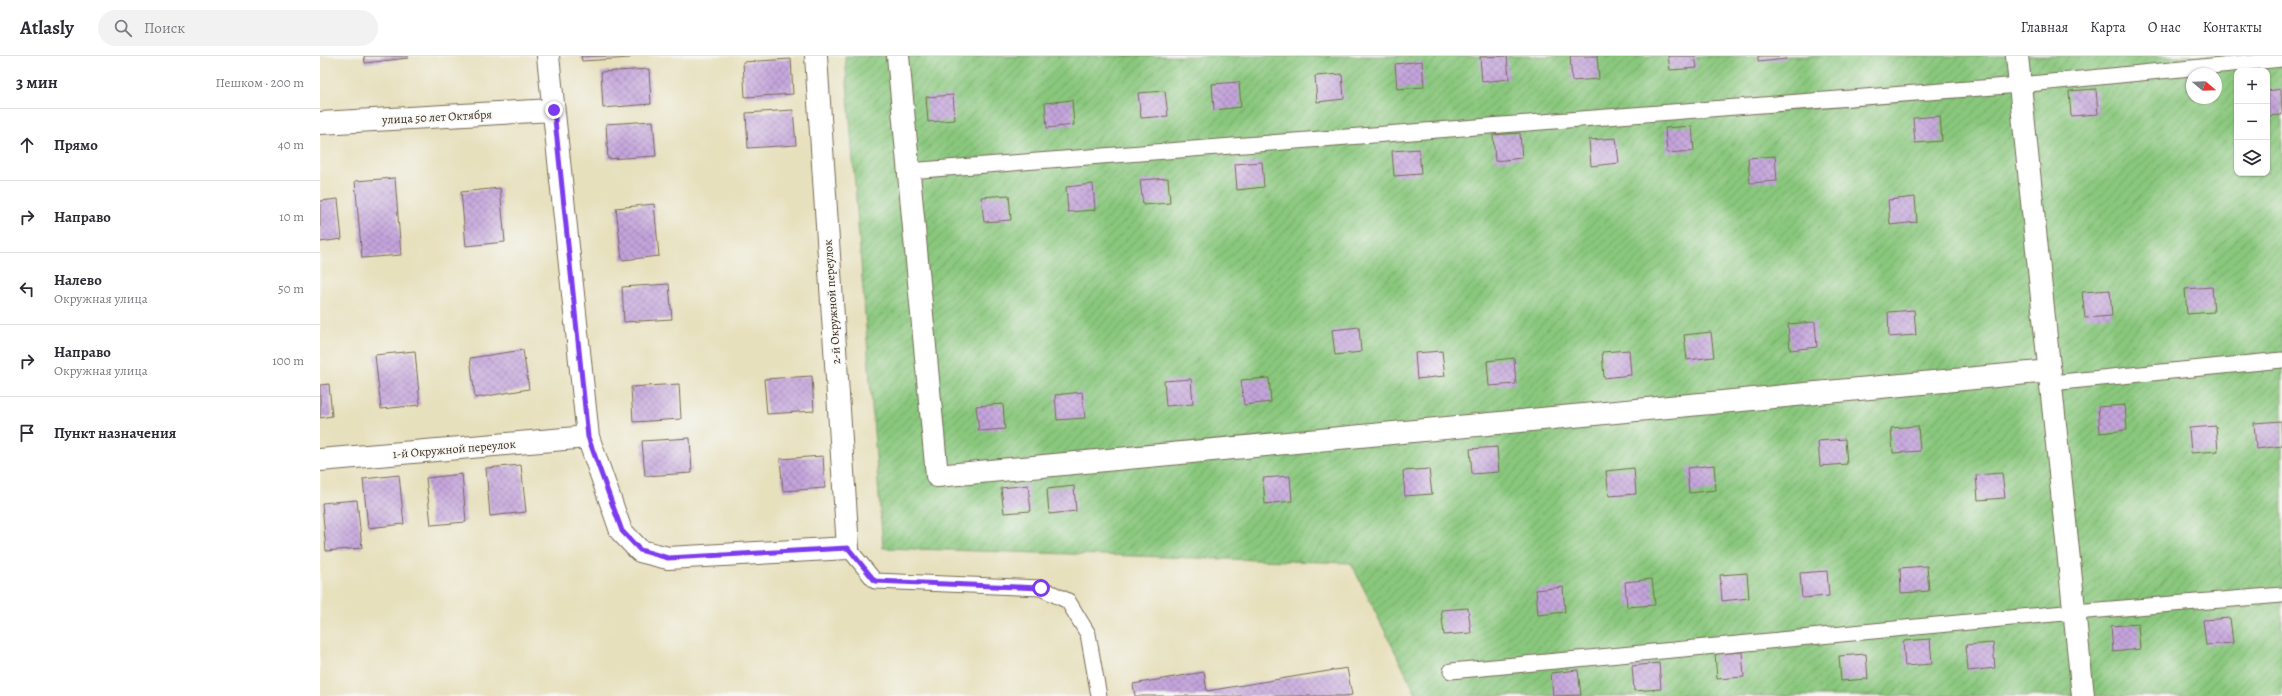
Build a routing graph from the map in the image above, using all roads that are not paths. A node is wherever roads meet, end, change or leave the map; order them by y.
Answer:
1 (548, 56) edge
2 (816, 56) edge
3 (898, 56) edge
4 (2017, 56) edge
5 (2282, 59) edge
6 (2020, 84) junction
7 (554, 110) junction
8 (320, 123) edge
9 (908, 171) junction
10 (2282, 360) edge
11 (2050, 377) junction
12 (588, 437) junction
13 (320, 460) edge
14 (848, 548) junction
15 (2282, 595) edge
16 (2075, 612) junction
17 (1451, 671) dead end
18 (1099, 696) edge
19 (2083, 696) edge

1 - 7 street
2 - 14 street, 2-й Окружной переулок
3 - 9 street
4 - 6 street
5 - 6 lane
6 - 9 lane
6 - 11 street
7 - 8 street, улица 50 лет Октября
7 - 12 street
9 - 11 street
10 - 11 lane
11 - 16 street
12 - 13 street, 1-й Окружной переулок
12 - 14 street
14 - 18 lane
15 - 16 lane
16 - 17 lane
16 - 19 street

